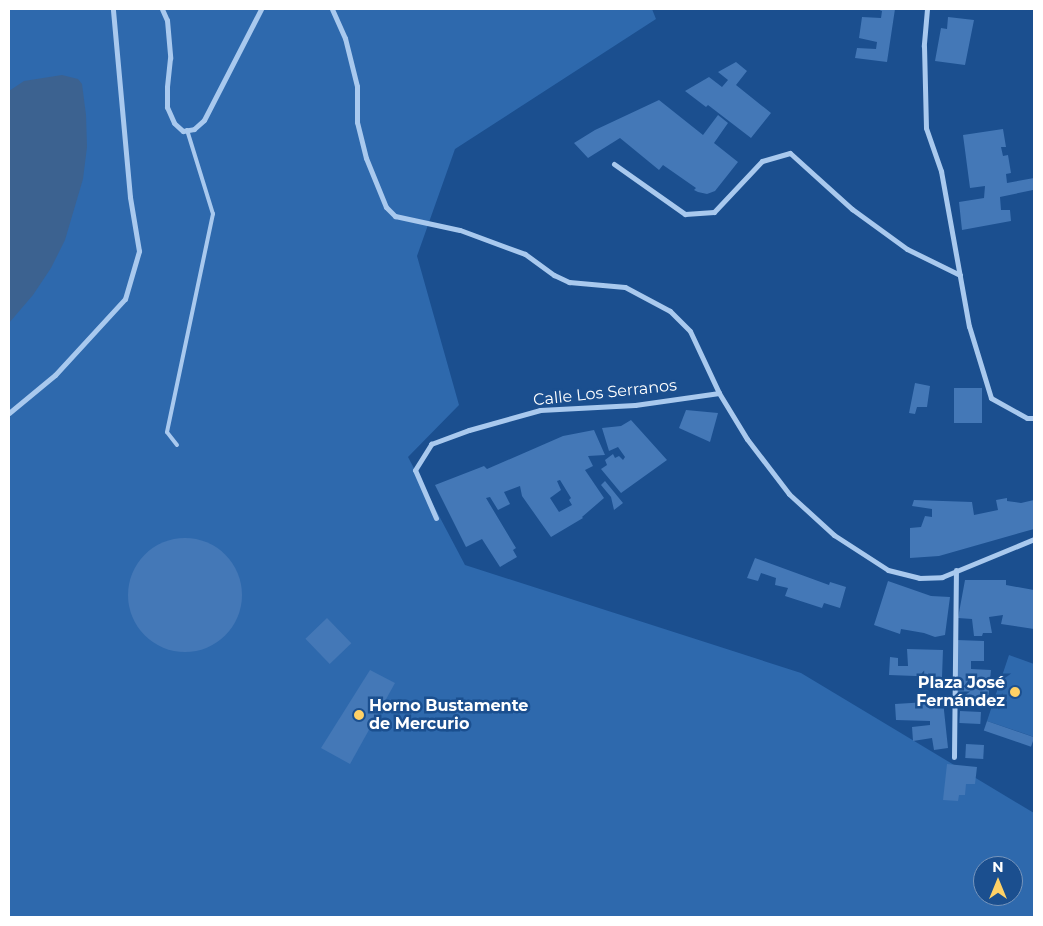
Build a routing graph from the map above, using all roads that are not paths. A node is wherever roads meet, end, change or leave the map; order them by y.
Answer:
1 (113, 9) edge
2 (162, 9) edge
3 (261, 9) edge
4 (332, 9) edge
5 (927, 9) edge
6 (186, 130) junction
7 (614, 164) dead end
8 (960, 276) junction
9 (719, 393) junction
10 (9, 414) edge
11 (1034, 418) edge
12 (177, 446) dead end
13 (436, 518) dead end
14 (1034, 540) edge
15 (956, 570) junction
16 (954, 757) dead end

1 - 10 street
2 - 6 street
3 - 6 street
4 - 9 street
5 - 8 street
6 - 12 lane
7 - 8 street
8 - 11 street
9 - 13 street, Calle Los Serranos
9 - 15 street
14 - 15 street
15 - 16 street

